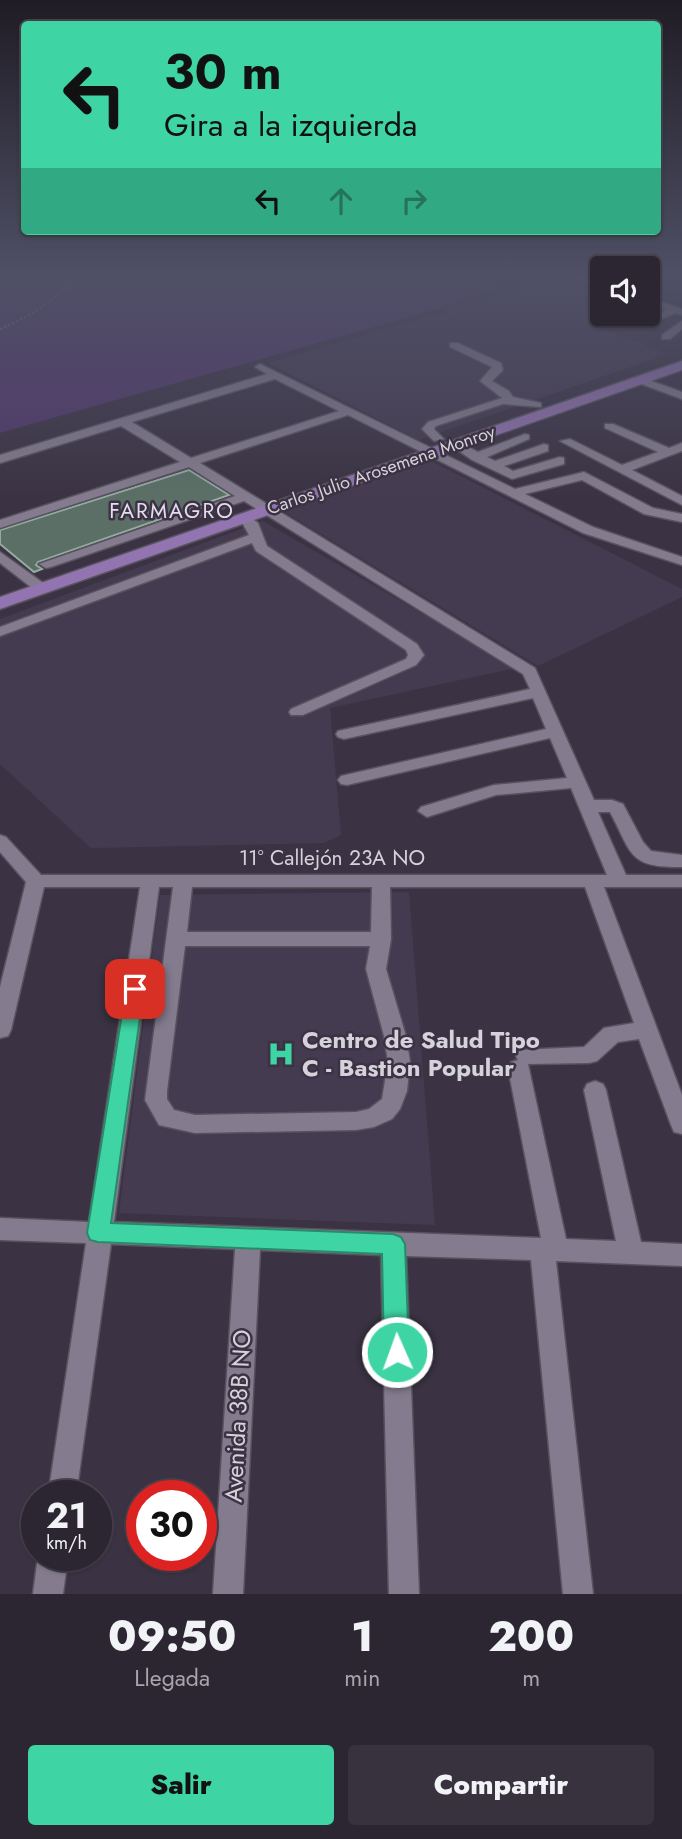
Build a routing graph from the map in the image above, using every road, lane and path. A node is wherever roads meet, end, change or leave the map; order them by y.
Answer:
1 (466, 350) edge
2 (682, 355) edge
3 (682, 365) edge
4 (260, 367) dead end
5 (276, 375) junction
6 (640, 380) junction
7 (682, 396) edge
8 (509, 400) junction
9 (537, 405) junction
10 (349, 411) junction
11 (125, 423) junction
12 (609, 426) dead end
13 (526, 437) dead end
14 (566, 441) dead end
15 (455, 444) junction
16 (429, 446) junction
17 (682, 447) edge
18 (544, 448) dead end
19 (669, 452) junction
20 (476, 457) junction
21 (0, 459) edge
22 (560, 461) dead end
23 (190, 464) junction
24 (493, 467) junction
25 (621, 470) junction
26 (514, 493) junction
27 (678, 496) edge
28 (252, 507) junction
29 (682, 507) edge
30 (666, 515) junction
31 (682, 518) edge
32 (0, 524) edge
33 (255, 537) junction
34 (0, 556) edge
35 (682, 561) edge
36 (46, 564) dead end
37 (35, 584) junction
38 (0, 589) edge
39 (0, 603) edge
40 (0, 632) edge
41 (539, 692) junction
42 (297, 712) dead end
43 (556, 732) junction
44 (344, 734) dead end
45 (347, 780) dead end
46 (578, 782) junction
47 (587, 806) junction
48 (427, 811) dead end
49 (0, 841) edge
50 (682, 861) edge
51 (591, 879) junction
52 (618, 879) junction
53 (151, 880) junction
54 (183, 880) junction
55 (36, 881) junction
56 (381, 881) junction
57 (682, 881) edge
58 (176, 939) junction
59 (381, 939) junction
60 (0, 1030) edge
61 (647, 1030) junction
62 (595, 1090) dead end
63 (682, 1125) edge
64 (0, 1228) edge
65 (98, 1233) junction
66 (248, 1238) junction
67 (393, 1244) junction
68 (549, 1250) junction
69 (631, 1253) junction
70 (682, 1255) edge
71 (64, 1480) edge
72 (51, 1571) edge
73 (48, 1594) edge
74 (228, 1594) edge
75 (404, 1594) edge
76 (578, 1594) edge

1 - 8 street
2 - 9 main road, Carlos Julio Arosemena Monroy
3 - 6 main road, Carlos Julio Arosemena Monroy
4 - 5 street
5 - 10 street
5 - 11 street
6 - 7 street
6 - 15 main road, Carlos Julio Arosemena Monroy
8 - 9 street
8 - 16 street
9 - 16 main road, Carlos Julio Arosemena Monroy
10 - 16 street
10 - 23 street
11 - 21 street
11 - 23 street
12 - 19 street
13 - 20 street
14 - 25 street
15 - 16 main road, Carlos Julio Arosemena Monroy
15 - 20 street
16 - 26 street
16 - 28 main road, Carlos Julio Arosemena Monroy
17 - 19 street
18 - 24 street
19 - 25 street
20 - 24 street
22 - 24 street
23 - 28 street
23 - 32 street
25 - 27 street
26 - 30 street
26 - 35 street
28 - 33 street
28 - 36 street
28 - 37 main road, Carlos Julio Arosemena Monroy
28 - 41 street
29 - 30 street
30 - 31 street
33 - 40 street
33 - 42 street
34 - 37 street
37 - 38 main road, Carlos Julio Arosemena Monroy
37 - 39 main road, Carlos Julio Arosemena Monroy
41 - 43 street
41 - 44 street
43 - 45 street
43 - 46 street
46 - 47 street
46 - 48 street
47 - 50 street
47 - 52 street
49 - 55 street
51 - 52 street, 11º Callejón 23A NO
51 - 56 street, 11º Callejón 23A NO
51 - 61 street
52 - 57 street, 11º Callejón 23A NO
53 - 54 street, 11º Callejón 23A NO
53 - 55 street, 11º Callejón 23A NO
53 - 65 street
54 - 56 street, 11º Callejón 23A NO
54 - 58 street
55 - 60 street
56 - 59 street
58 - 59 street
58 - 59 street
61 - 63 street
61 - 68 street
62 - 69 street
64 - 65 street
65 - 66 street
65 - 71 street
66 - 67 street
66 - 74 street, Avenida 38B NO
67 - 68 street
67 - 75 street
68 - 69 street
68 - 76 street
69 - 70 street
72 - 73 street

